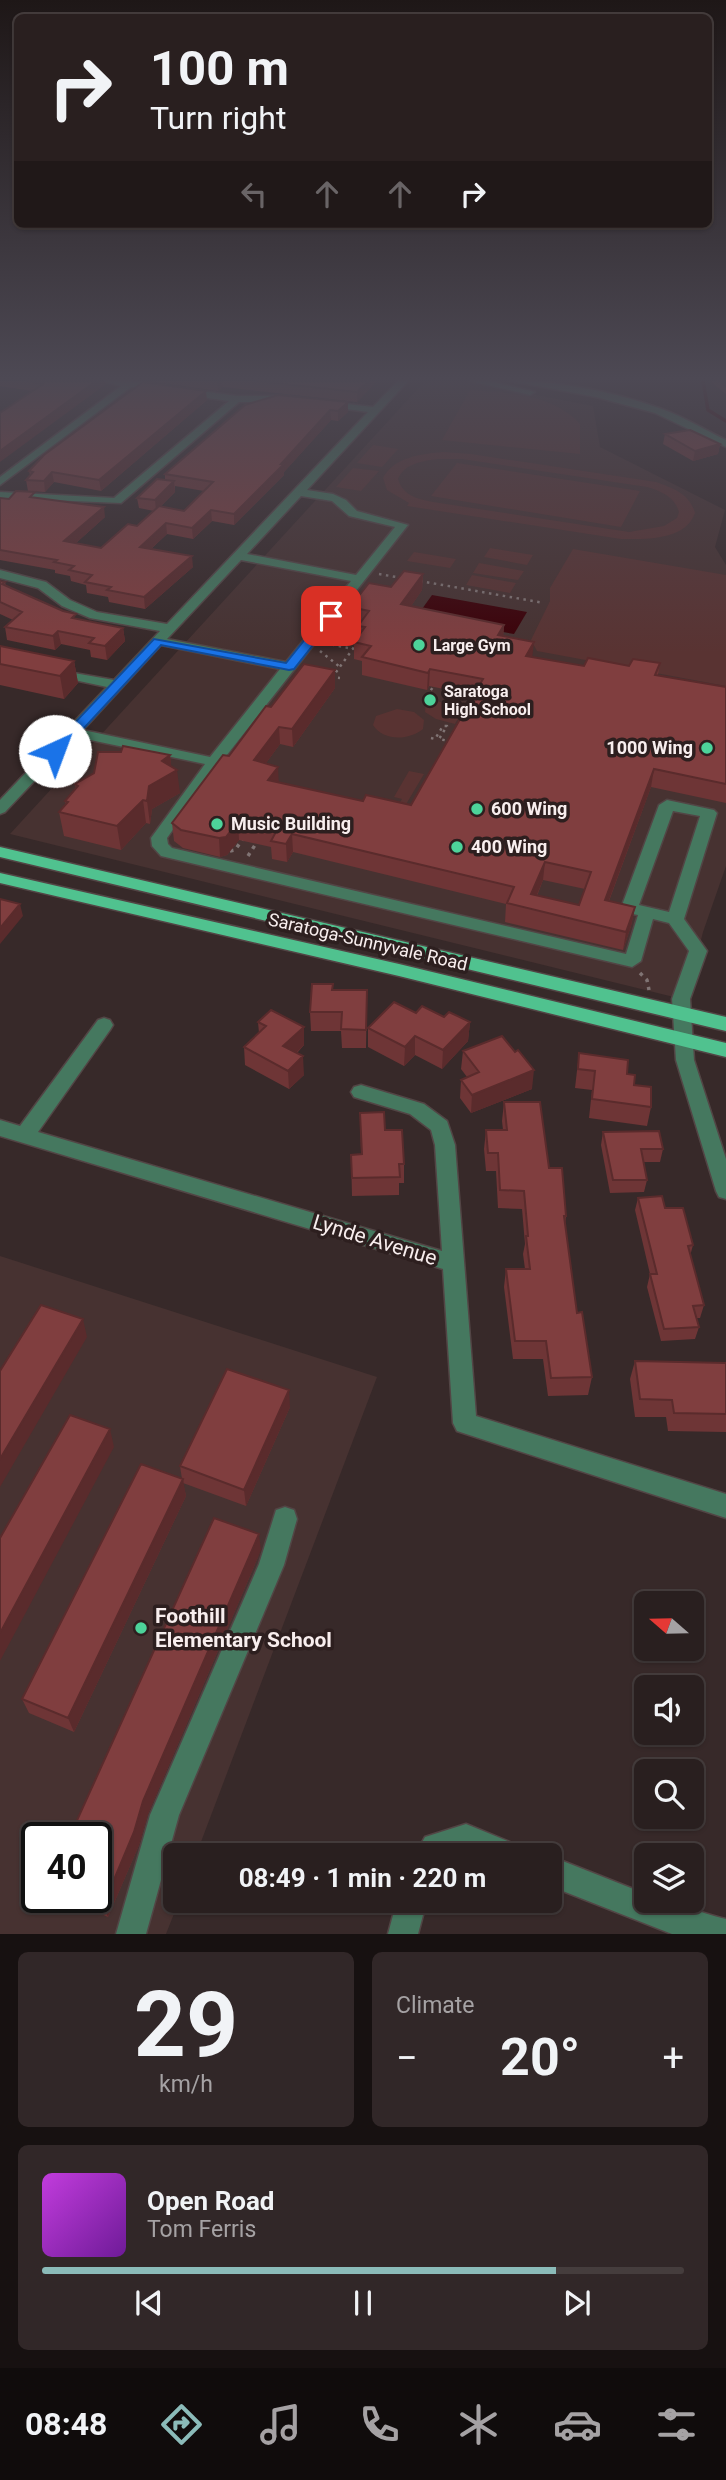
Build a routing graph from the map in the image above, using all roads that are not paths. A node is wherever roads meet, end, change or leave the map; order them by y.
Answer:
1 (14, 471) edge
2 (152, 471) edge
3 (318, 471) edge
4 (0, 482) edge
5 (299, 492) junction
6 (0, 495) edge
7 (238, 556) junction
8 (0, 574) edge
9 (360, 579) junction
10 (171, 629) junction
11 (159, 641) junction
12 (289, 667) junction
13 (39, 669) edge
14 (117, 685) junction
15 (73, 732) junction
16 (214, 762) junction
17 (0, 809) edge
18 (718, 813) edge
19 (0, 852) edge
20 (0, 878) edge
21 (648, 912) junction
22 (675, 919) junction
23 (683, 1014) junction
24 (726, 1024) edge
25 (104, 1025) dead end
26 (684, 1041) junction
27 (726, 1050) edge
28 (360, 1092) dead end
29 (0, 1128) edge
30 (25, 1135) junction
31 (726, 1191) edge
32 (455, 1264) junction
33 (726, 1506) edge
34 (285, 1519) dead end
35 (450, 1843) edge
36 (476, 1843) edge
37 (562, 1876) edge
38 (409, 1913) edge
39 (131, 1934) edge
40 (403, 1934) edge
41 (726, 1934) edge

1 - 4 street
2 - 6 street
3 - 5 street
5 - 7 street
5 - 9 street
7 - 9 street
7 - 10 street
8 - 10 street
9 - 12 street
10 - 11 street
11 - 12 street
11 - 14 street
12 - 16 street
13 - 14 street
14 - 15 street
15 - 16 street
15 - 17 street
16 - 21 street
18 - 21 street
18 - 22 street
19 - 23 main road, Saratoga-Sunnyvale Road
20 - 26 main road, Saratoga-Sunnyvale Road
21 - 22 street
22 - 23 street
23 - 24 main road, Saratoga-Sunnyvale Road
23 - 26 street
25 - 30 street
26 - 27 main road, Saratoga-Sunnyvale Road
26 - 31 street
28 - 32 street
29 - 30 street, Lynde Avenue
30 - 32 street, Lynde Avenue
32 - 33 street, Lynde Avenue
34 - 39 street
35 - 36 street
37 - 41 street
38 - 40 street

